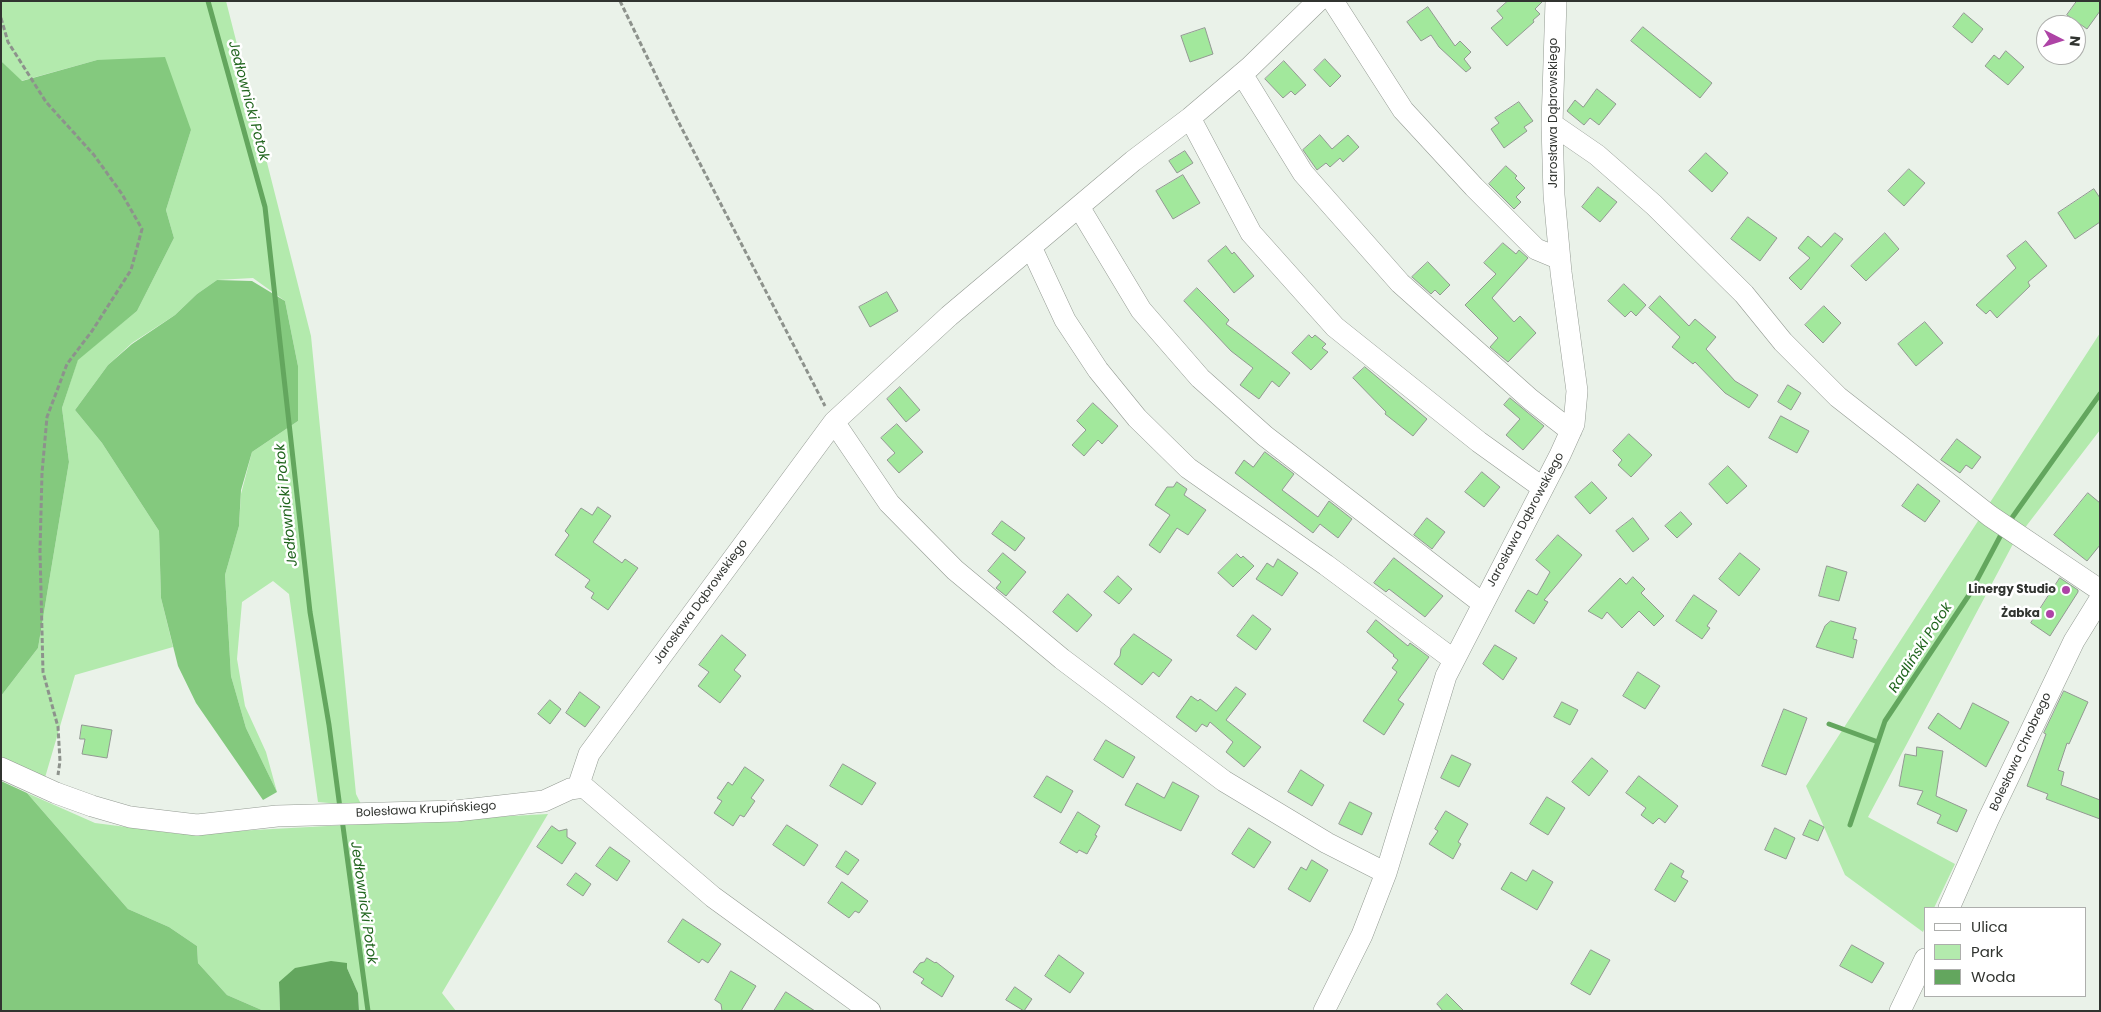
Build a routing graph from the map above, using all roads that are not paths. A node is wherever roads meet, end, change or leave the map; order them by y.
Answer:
1 (1318, 1) edge
2 (1333, 1) edge
3 (1556, 1) edge
4 (1242, 74) junction
5 (1190, 118) junction
6 (1552, 124) junction
7 (1079, 207) junction
8 (1031, 247) junction
9 (1560, 259) junction
10 (834, 422) junction
11 (1571, 431) junction
12 (1543, 488) junction
13 (2100, 590) edge
14 (2100, 599) edge
15 (1482, 603) junction
16 (1454, 660) junction
17 (1, 768) edge
18 (578, 787) junction
19 (1386, 873) junction
20 (1949, 907) edge
21 (1924, 961) edge
22 (870, 1011) edge
23 (1324, 1011) edge
24 (1900, 1011) edge

1 - 4 street, Jarosława Dąbrowskiego
2 - 9 street
3 - 6 street, Jarosława Dąbrowskiego
4 - 5 street, Jarosława Dąbrowskiego
4 - 11 street
5 - 7 street, Jarosława Dąbrowskiego
5 - 12 street
6 - 9 street, Jarosława Dąbrowskiego
6 - 13 street
7 - 8 street, Jarosława Dąbrowskiego
7 - 15 street
8 - 10 street, Jarosława Dąbrowskiego
8 - 16 street
9 - 11 street, Jarosława Dąbrowskiego
10 - 18 street, Jarosława Dąbrowskiego
10 - 19 street
11 - 12 street, Jarosława Dąbrowskiego
12 - 15 street, Jarosława Dąbrowskiego
14 - 20 street, Bolesława Chrobrego
15 - 16 street, Jarosława Dąbrowskiego
16 - 19 street, Jarosława Dąbrowskiego
17 - 18 street, Bolesława Krupińskiego
18 - 22 street
19 - 23 street, Jarosława Dąbrowskiego
21 - 24 street

